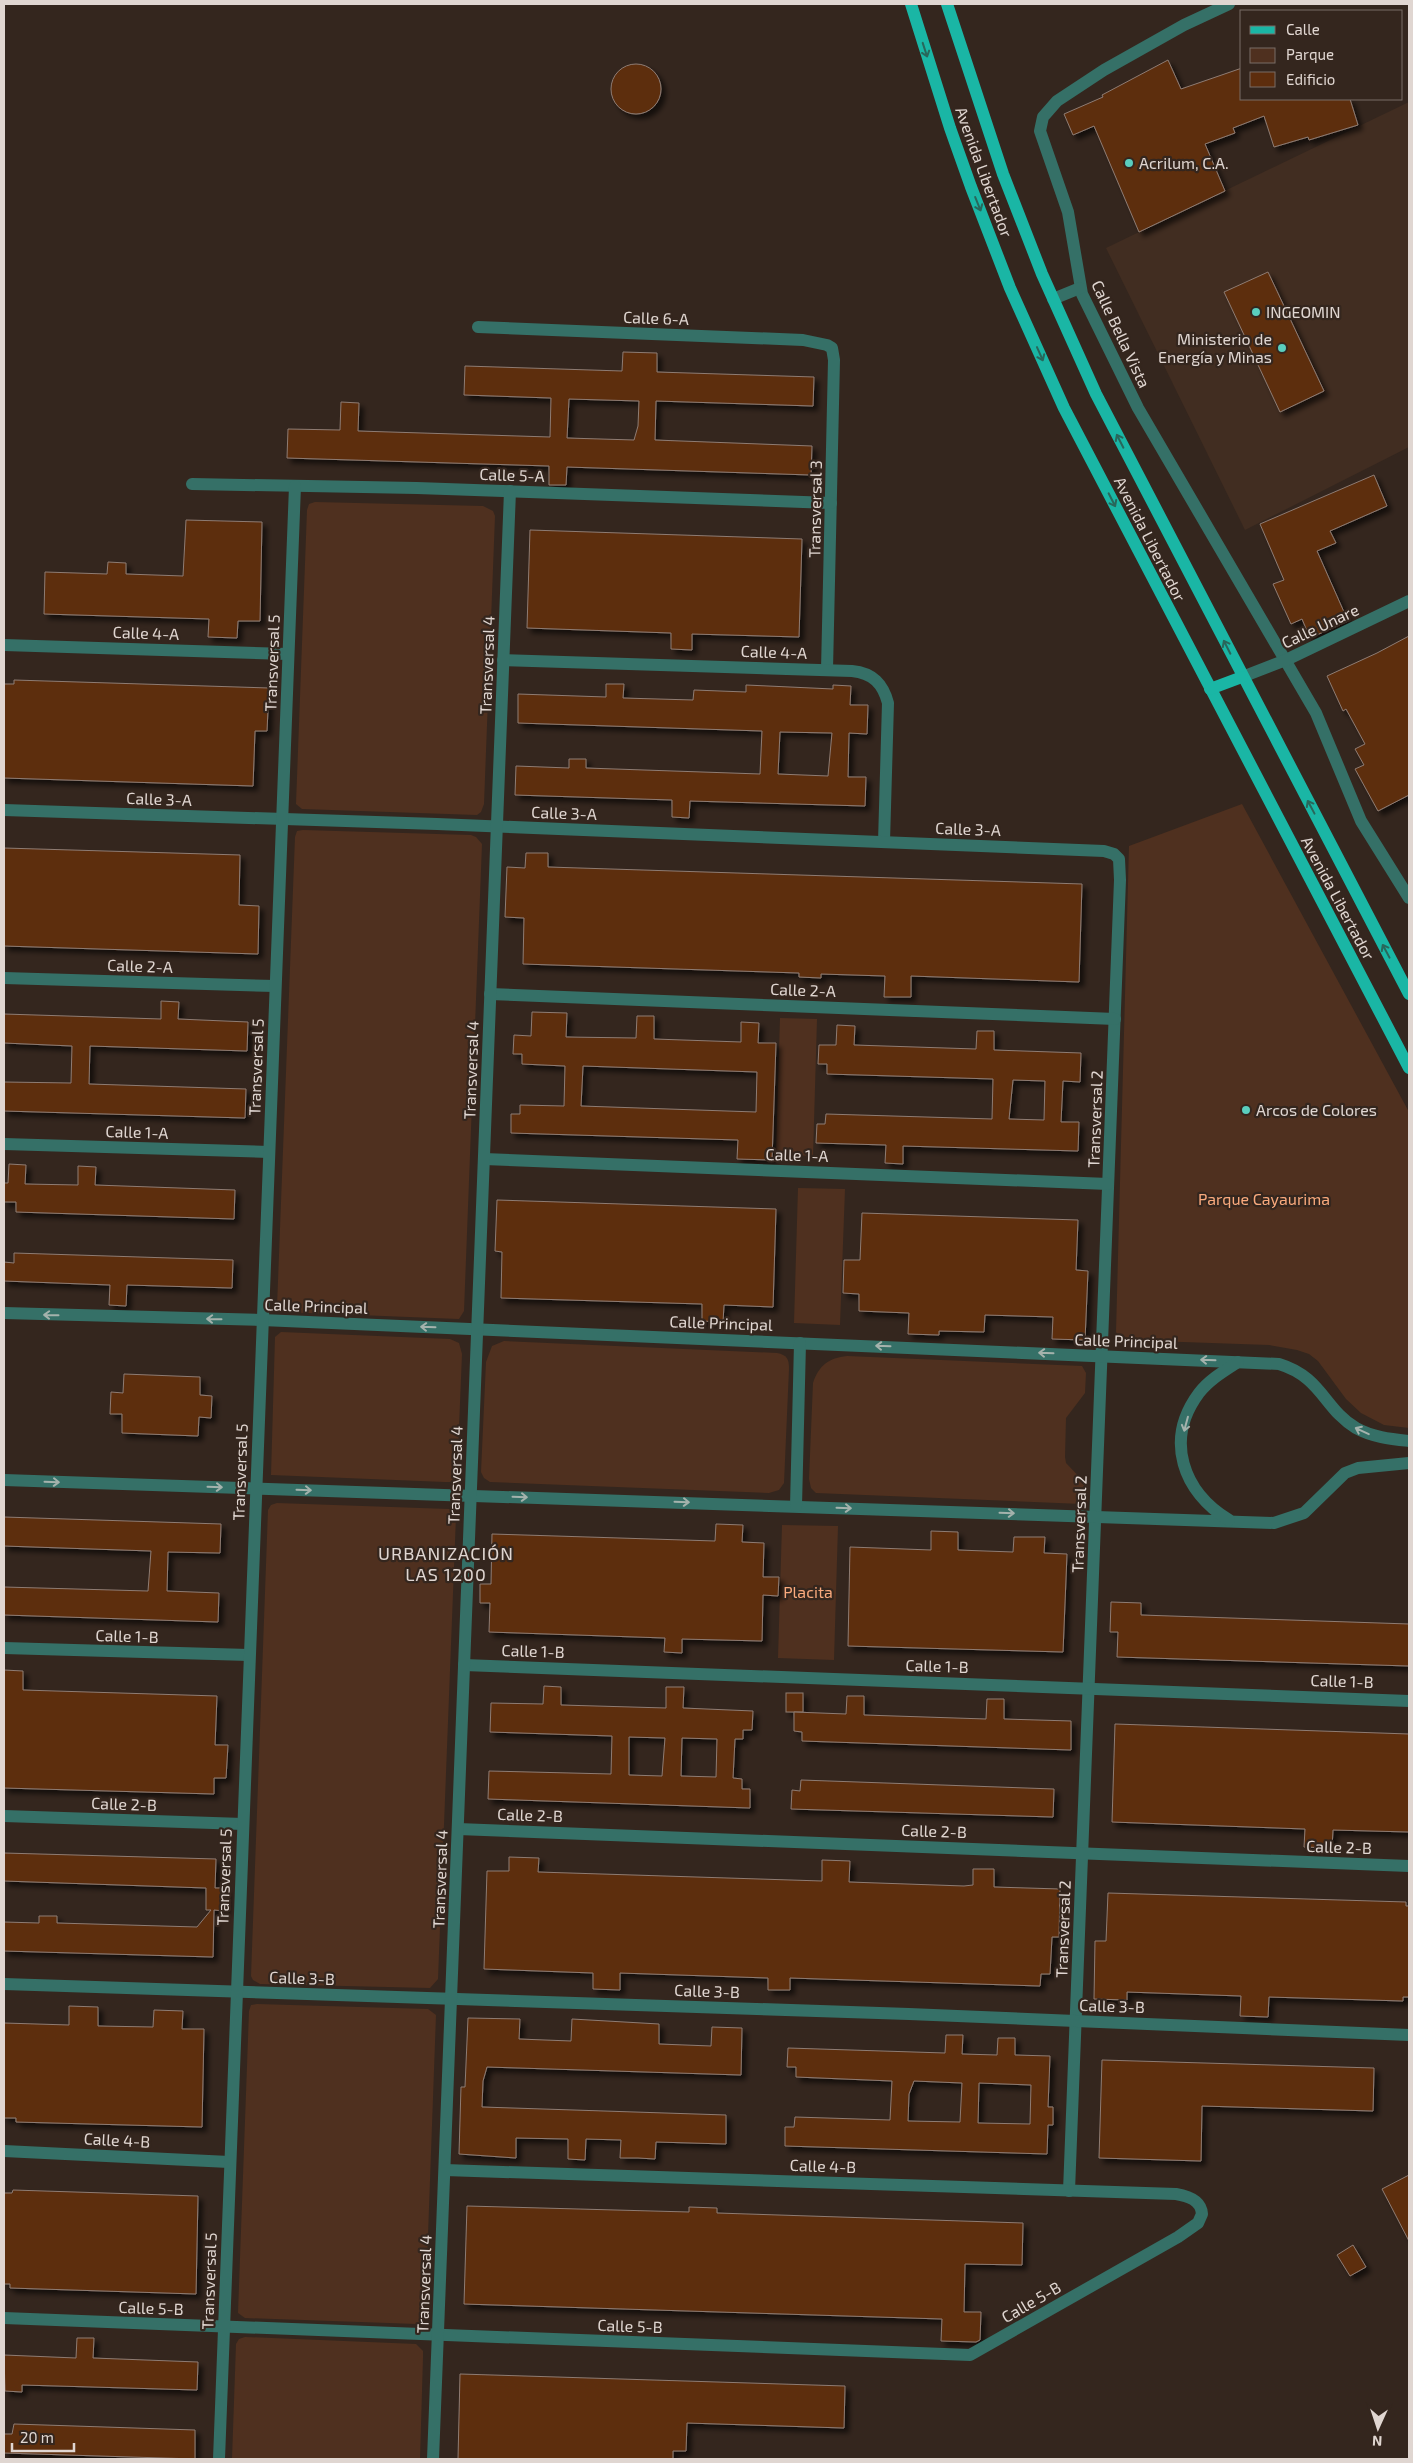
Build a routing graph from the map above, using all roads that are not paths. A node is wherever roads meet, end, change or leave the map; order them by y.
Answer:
1 (911, 4) edge
2 (947, 4) edge
3 (1229, 4) edge
4 (1080, 288) junction
5 (1053, 298) junction
6 (478, 327) dead end
7 (832, 348) joint
8 (192, 484) dead end
9 (295, 486) junction
10 (510, 491) junction
11 (831, 502) junction
12 (1409, 601) edge
13 (4, 645) edge
14 (288, 654) junction
15 (504, 660) junction
16 (1286, 660) junction
17 (827, 670) junction
18 (1242, 677) junction
19 (1210, 690) junction
20 (4, 810) edge
21 (282, 819) junction
22 (497, 827) junction
23 (884, 842) junction
24 (1119, 859) joint
25 (1409, 898) edge
26 (4, 978) edge
27 (275, 986) junction
28 (490, 994) junction
29 (1409, 994) edge
30 (1115, 1019) junction
31 (1409, 1068) edge
32 (4, 1144) edge
33 (269, 1152) junction
34 (484, 1159) junction
35 (1108, 1184) junction
36 (4, 1313) edge
37 (262, 1320) junction
38 (477, 1329) junction
39 (800, 1343) junction
40 (1102, 1356) junction
41 (1238, 1362) junction
42 (1409, 1441) edge
43 (1409, 1463) edge
44 (4, 1480) edge
45 (256, 1488) junction
46 (471, 1496) junction
47 (796, 1506) junction
48 (1095, 1517) junction
49 (1231, 1521) junction
50 (4, 1648) edge
51 (249, 1656) junction
52 (464, 1665) junction
53 (1089, 1688) junction
54 (1409, 1701) edge
55 (4, 1816) edge
56 (242, 1824) junction
57 (458, 1829) junction
58 (1082, 1853) junction
59 (1409, 1866) edge
60 (4, 1984) edge
61 (236, 1992) junction
62 (451, 1999) junction
63 (1076, 2021) junction
64 (1409, 2035) edge
65 (4, 2151) edge
66 (229, 2162) junction
67 (444, 2170) junction
68 (1069, 2190) junction
69 (1198, 2203) joint
70 (4, 2318) edge
71 (223, 2326) junction
72 (438, 2335) junction
73 (219, 2459) edge
74 (434, 2459) edge

1 -> 19 main road, Avenida Libertador
2 - 5 main road, Avenida Libertador
3 - 4 street, Calle Bella Vista
4 - 5 street
4 - 16 street, Calle Bella Vista
18 -> 5 main road, Avenida Libertador
6 - 7 street, Calle 6-A
7 - 11 street, Transversal 3
8 - 9 street, Calle 5-A
9 - 10 street, Calle 5-A
9 - 14 street, Transversal 5
10 - 11 street, Calle 5-A
10 - 15 street, Transversal 4
11 - 17 street, Transversal 3
12 - 16 street, Calle Unare
13 - 14 street, Calle 4-A
14 - 21 street, Transversal 5
15 - 17 street, Calle 4-A
15 - 22 street, Transversal 4
16 - 18 street, Calle Unare
16 - 25 street
17 - 23 street, Calle 4-A
18 - 19 main road
29 -> 18 main road, Avenida Libertador
19 - 31 main road, Avenida Libertador
20 - 21 street, Calle 3-A
21 - 22 street, Calle 3-A
21 - 27 street, Transversal 5
22 - 23 street, Calle 3-A
22 - 28 street, Transversal 4
23 - 24 street, Calle 3-A
24 - 30 street, Transversal 2
26 - 27 street, Calle 2-A
27 - 33 street, Transversal 5
28 - 30 street, Calle 2-A
28 - 34 street, Transversal 4
30 - 35 street, Transversal 2
32 - 33 street, Calle 1-A
33 - 37 street, Transversal 5
34 - 35 street, Calle 1-A
34 - 38 street, Transversal 4
35 - 40 street, Transversal 2
37 -> 36 street, Calle Principal
38 -> 37 street, Calle Principal
37 - 45 street, Transversal 5
38 - 39 street, Calle Principal
38 - 46 street, Transversal 4
40 -> 39 street, Calle Principal
39 - 47 street
41 -> 40 street, Calle Principal
40 - 48 street, Transversal 2
42 -> 41 street, Calle Principal
41 -> 49 street
43 - 49 street
44 -> 45 street
45 -> 46 street
45 - 51 street, Transversal 5
46 -> 47 street
46 - 52 street, Transversal 4
47 -> 48 street
48 - 49 street
48 - 53 street, Transversal 2
50 - 51 street, Calle 1-B
51 - 56 street, Transversal 5
52 - 53 street, Calle 1-B
52 - 57 street, Transversal 4
53 - 54 street, Calle 1-B
53 - 58 street, Transversal 2
55 - 56 street, Calle 2-B
56 - 61 street, Transversal 5
57 - 58 street, Calle 2-B
57 - 62 street, Transversal 4
58 - 59 street, Calle 2-B
58 - 63 street, Transversal 2
60 - 61 street, Calle 3-B
61 - 62 street, Calle 3-B
61 - 66 street, Transversal 5
62 - 63 street, Calle 3-B
62 - 67 street, Transversal 4
63 - 64 street, Calle 3-B
63 - 68 street, Transversal 2
65 - 66 street, Calle 4-B
66 - 71 street, Transversal 5
67 - 68 street, Calle 4-B
67 - 72 street, Transversal 4
68 - 69 street, Calle 4-B
69 - 72 street, Calle 5-B
70 - 71 street, Calle 5-B
71 - 72 street, Calle 5-B
71 - 73 street, Transversal 5
72 - 74 street, Transversal 4

